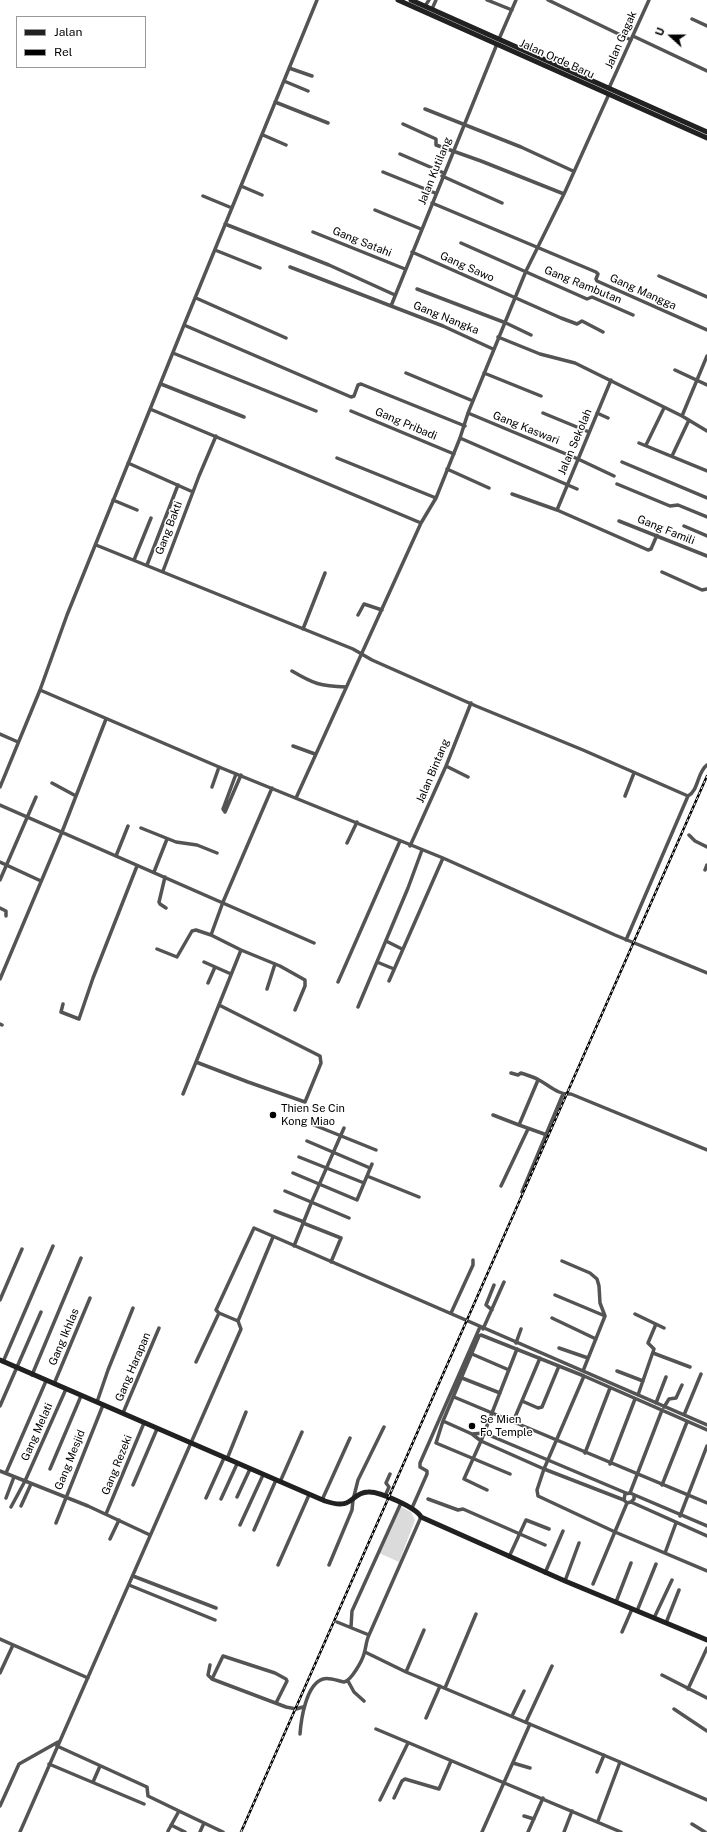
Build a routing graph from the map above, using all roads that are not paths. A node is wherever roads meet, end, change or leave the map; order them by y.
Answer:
1 (317, 0) edge
2 (398, 0) edge
3 (411, 0) edge
4 (429, 0) edge
5 (436, 0) edge
6 (488, 0) edge
7 (516, 0) edge
8 (548, 0) edge
9 (649, 0) edge
10 (425, 6) junction
11 (432, 9) junction
12 (512, 10) junction
13 (692, 20) dead end
14 (707, 26) edge
15 (632, 38) junction
16 (498, 41) junction
17 (289, 68) junction
18 (707, 71) edge
19 (312, 76) dead end
20 (284, 81) junction
21 (308, 91) dead end
22 (609, 91) junction
23 (275, 102) junction
24 (424, 109) dead end
25 (328, 123) dead end
26 (403, 124) dead end
27 (464, 126) junction
28 (707, 132) edge
29 (263, 135) junction
30 (707, 138) edge
31 (286, 145) dead end
32 (453, 150) junction
33 (400, 154) dead end
34 (573, 171) junction
35 (383, 172) dead end
36 (443, 175) junction
37 (241, 186) junction
38 (436, 193) junction
39 (564, 194) junction
40 (262, 195) dead end
41 (203, 196) dead end
42 (432, 203) junction
43 (502, 203) dead end
44 (232, 208) junction
45 (375, 210) dead end
46 (225, 224) junction
47 (421, 229) junction
48 (313, 232) dead end
49 (461, 243) dead end
50 (537, 247) junction
51 (215, 250) junction
52 (412, 252) junction
53 (290, 267) dead end
54 (260, 268) dead end
55 (405, 269) junction
56 (526, 271) junction
57 (659, 276) dead end
58 (417, 289) dead end
59 (395, 296) junction
60 (707, 297) edge
61 (196, 298) junction
62 (515, 298) junction
63 (391, 306) junction
64 (633, 316) dead end
65 (506, 323) junction
66 (184, 325) junction
67 (707, 330) edge
68 (603, 332) dead end
69 (531, 335) dead end
70 (498, 336) junction
71 (286, 338) dead end
72 (493, 349) junction
73 (173, 353) junction
74 (707, 356) edge
75 (706, 361) edge
76 (675, 370) dead end
77 (406, 373) dead end
78 (484, 373) junction
79 (611, 380) junction
80 (697, 380) junction
81 (161, 384) junction
82 (707, 385) edge
83 (541, 396) dead end
84 (473, 401) junction
85 (664, 408) junction
86 (150, 409) junction
87 (316, 411) dead end
88 (351, 411) dead end
89 (468, 413) junction
90 (597, 413) junction
91 (543, 414) dead end
92 (682, 416) junction
93 (244, 418) dead end
94 (608, 418) dead end
95 (689, 420) junction
96 (465, 426) junction
97 (707, 431) edge
98 (589, 432) junction
99 (216, 436) junction
100 (460, 438) junction
101 (638, 443) dead end
102 (646, 445) junction
103 (454, 454) junction
104 (672, 456) junction
105 (337, 458) dead end
106 (578, 459) junction
107 (622, 462) dead end
108 (128, 463) junction
109 (447, 469) junction
110 (707, 471) edge
111 (614, 476) dead end
112 (567, 484) junction
113 (617, 484) dead end
114 (178, 485) junction
115 (489, 488) dead end
116 (577, 489) dead end
117 (193, 492) junction
118 (512, 494) dead end
119 (436, 498) junction
120 (707, 498) edge
121 (113, 500) junction
122 (137, 510) dead end
123 (557, 510) junction
124 (707, 517) edge
125 (151, 518) dead end
126 (619, 521) dead end
127 (420, 523) junction
128 (684, 526) dead end
129 (657, 535) junction
130 (707, 536) edge
131 (96, 545) junction
132 (707, 556) edge
133 (134, 560) junction
134 (147, 565) junction
135 (163, 571) junction
136 (662, 572) dead end
137 (325, 573) dead end
138 (707, 589) edge
139 (382, 610) junction
140 (358, 615) dead end
141 (303, 629) junction
142 (362, 654) junction
143 (292, 671) dead end
144 (346, 687) junction
145 (40, 690) junction
146 (471, 703) junction
147 (106, 719) junction
148 (0, 734) edge
149 (18, 742) junction
150 (293, 746) dead end
151 (315, 754) junction
152 (707, 765) edge
153 (446, 766) junction
154 (219, 767) junction
155 (0, 770) edge
156 (6, 773) junction
157 (634, 773) junction
158 (239, 775) junction
159 (468, 777) dead end
160 (52, 783) dead end
161 (0, 787) edge
162 (212, 787) dead end
163 (272, 788) junction
164 (76, 796) junction
165 (625, 796) dead end
166 (688, 796) junction
167 (36, 797) dead end
168 (296, 798) junction
169 (0, 805) edge
170 (26, 817) junction
171 (357, 822) junction
172 (128, 826) dead end
173 (141, 828) dead end
174 (62, 832) junction
175 (689, 835) dead end
176 (167, 839) junction
177 (400, 841) junction
178 (347, 843) dead end
179 (410, 846) junction
180 (707, 847) edge
181 (422, 850) junction
182 (217, 853) dead end
183 (116, 856) junction
184 (443, 858) junction
185 (0, 862) edge
186 (6, 865) junction
187 (707, 865) edge
188 (137, 866) junction
189 (705, 870) dead end
190 (154, 872) junction
191 (165, 877) junction
192 (0, 880) edge
193 (42, 881) junction
194 (223, 902) junction
195 (0, 908) edge
196 (166, 908) dead end
197 (6, 916) dead end
198 (211, 935) junction
199 (626, 940) junction
200 (386, 941) junction
201 (314, 943) dead end
202 (157, 949) dead end
203 (402, 949) junction
204 (241, 950) junction
205 (204, 962) dead end
206 (377, 962) junction
207 (275, 964) junction
208 (215, 967) junction
209 (394, 969) junction
210 (707, 973) edge
211 (231, 974) junction
212 (0, 979) edge
213 (389, 981) dead end
214 (338, 982) dead end
215 (208, 983) dead end
216 (267, 989) dead end
217 (63, 1004) dead end
218 (219, 1004) junction
219 (358, 1007) dead end
220 (295, 1010) dead end
221 (196, 1062) junction
222 (511, 1073) dead end
223 (538, 1080) junction
224 (184, 1094) dead end
225 (563, 1094) junction
226 (493, 1116) dead end
227 (314, 1125) dead end
228 (519, 1126) junction
229 (344, 1128) dead end
230 (528, 1129) junction
231 (547, 1135) junction
232 (341, 1136) junction
233 (307, 1141) dead end
234 (376, 1150) dead end
235 (707, 1150) edge
236 (333, 1152) junction
237 (299, 1157) dead end
238 (372, 1164) dead end
239 (326, 1168) junction
240 (370, 1168) junction
241 (293, 1173) dead end
242 (367, 1176) junction
243 (364, 1183) junction
244 (319, 1184) junction
245 (501, 1186) dead end
246 (285, 1191) dead end
247 (522, 1192) dead end
248 (419, 1197) dead end
249 (311, 1202) junction
250 (275, 1211) dead end
251 (349, 1218) dead end
252 (304, 1222) junction
253 (273, 1236) junction
254 (53, 1246) dead end
255 (294, 1246) junction
256 (22, 1249) dead end
257 (81, 1258) dead end
258 (473, 1260) dead end
259 (562, 1261) dead end
260 (332, 1262) junction
261 (504, 1282) dead end
262 (494, 1285) dead end
263 (555, 1295) dead end
264 (90, 1298) dead end
265 (0, 1300) edge
266 (133, 1308) dead end
267 (492, 1310) junction
268 (41, 1312) dead end
269 (219, 1313) junction
270 (451, 1314) junction
271 (635, 1314) dead end
272 (605, 1316) junction
273 (552, 1318) dead end
274 (238, 1321) junction
275 (656, 1324) junction
276 (159, 1328) dead end
277 (481, 1328) junction
278 (664, 1328) dead end
279 (521, 1329) dead end
280 (596, 1339) junction
281 (516, 1343) junction
282 (559, 1348) dead end
283 (517, 1349) junction
284 (653, 1353) junction
285 (472, 1354) junction
286 (540, 1358) junction
287 (588, 1358) junction
288 (2, 1361) edge
289 (196, 1362) dead end
290 (559, 1366) junction
291 (17, 1368) junction
292 (690, 1368) dead end
293 (509, 1370) junction
294 (617, 1371) dead end
295 (583, 1372) junction
296 (701, 1374) dead end
297 (32, 1375) junction
298 (584, 1376) junction
299 (666, 1377) dead end
300 (462, 1378) junction
301 (46, 1381) junction
302 (643, 1381) junction
303 (54, 1384) junction
304 (682, 1385) dead end
305 (610, 1388) junction
306 (66, 1389) junction
307 (500, 1393) junction
308 (638, 1395) junction
309 (81, 1396) junction
310 (454, 1397) junction
311 (635, 1399) junction
312 (522, 1401) junction
313 (97, 1402) junction
314 (656, 1403) junction
315 (103, 1405) junction
316 (0, 1406) edge
317 (664, 1406) junction
318 (662, 1410) junction
319 (246, 1412) dead end
320 (122, 1413) junction
321 (492, 1414) junction
322 (684, 1415) junction
323 (443, 1421) junction
324 (513, 1422) junction
325 (687, 1422) junction
326 (144, 1423) junction
327 (707, 1425) edge
328 (384, 1426) dead end
329 (158, 1429) junction
330 (707, 1430) edge
331 (302, 1432) dead end
332 (472, 1434) junction
333 (484, 1434) junction
334 (350, 1438) dead end
335 (481, 1441) junction
336 (556, 1441) junction
337 (191, 1444) junction
338 (707, 1446) edge
339 (585, 1453) junction
340 (225, 1459) junction
341 (473, 1459) junction
342 (548, 1460) junction
343 (237, 1464) junction
344 (610, 1464) junction
345 (50, 1469) dead end
346 (250, 1469) junction
347 (544, 1469) junction
348 (0, 1471) edge
349 (6, 1473) junction
350 (390, 1474) dead end
351 (510, 1474) dead end
352 (264, 1475) junction
353 (637, 1475) junction
354 (14, 1477) junction
355 (278, 1481) junction
356 (25, 1482) junction
357 (31, 1484) junction
358 (133, 1485) dead end
359 (662, 1485) junction
360 (487, 1490) dead end
361 (630, 1494) junction
362 (310, 1495) junction
363 (385, 1496) junction
364 (688, 1496) junction
365 (65, 1497) junction
366 (237, 1497) dead end
367 (6, 1498) dead end
368 (206, 1498) dead end
369 (221, 1499) dead end
370 (428, 1499) dead end
371 (322, 1500) junction
372 (353, 1500) junction
373 (627, 1502) junction
374 (401, 1503) junction
375 (707, 1503) edge
376 (11, 1506) dead end
377 (21, 1506) dead end
378 (412, 1508) junction
379 (106, 1514) junction
380 (680, 1516) junction
381 (421, 1517) junction
382 (119, 1520) junction
383 (56, 1523) dead end
384 (676, 1523) junction
385 (240, 1525) dead end
386 (707, 1526) edge
387 (549, 1529) dead end
388 (254, 1530) dead end
389 (563, 1531) dead end
390 (615, 1532) junction
391 (519, 1533) junction
392 (150, 1534) junction
393 (707, 1536) edge
394 (110, 1539) dead end
395 (579, 1542) dead end
396 (545, 1545) dead end
397 (665, 1553) junction
398 (509, 1557) junction
399 (631, 1563) dead end
400 (656, 1564) dead end
401 (278, 1565) dead end
402 (329, 1565) dead end
403 (707, 1571) edge
404 (545, 1572) junction
405 (133, 1576) junction
406 (672, 1580) dead end
407 (565, 1581) junction
408 (593, 1584) dead end
409 (129, 1585) junction
410 (680, 1590) dead end
411 (616, 1602) junction
412 (216, 1608) dead end
413 (635, 1610) junction
414 (476, 1614) dead end
415 (654, 1618) junction
416 (214, 1620) dead end
417 (337, 1622) dead end
418 (666, 1623) junction
419 (351, 1627) junction
420 (424, 1630) dead end
421 (622, 1632) dead end
422 (368, 1635) junction
423 (0, 1639) edge
424 (707, 1640) edge
425 (13, 1645) junction
426 (707, 1648) edge
427 (365, 1652) junction
428 (0, 1661) edge
429 (5, 1663) junction
430 (210, 1665) dead end
431 (552, 1666) dead end
432 (406, 1672) junction
433 (0, 1673) edge
434 (662, 1675) dead end
435 (88, 1678) junction
436 (212, 1679) junction
437 (348, 1681) junction
438 (440, 1686) junction
439 (445, 1688) junction
440 (688, 1689) junction
441 (524, 1691) dead end
442 (707, 1698) edge
443 (364, 1701) dead end
444 (276, 1703) junction
445 (303, 1707) junction
446 (674, 1709) dead end
447 (512, 1716) junction
448 (426, 1718) dead end
449 (526, 1722) junction
450 (530, 1724) junction
451 (376, 1729) dead end
452 (707, 1731) edge
453 (300, 1734) dead end
454 (59, 1741) junction
455 (408, 1743) junction
456 (57, 1746) junction
457 (604, 1755) junction
458 (451, 1761) junction
459 (620, 1762) junction
460 (513, 1763) junction
461 (49, 1764) junction
462 (100, 1766) junction
463 (530, 1768) dead end
464 (597, 1772) dead end
465 (93, 1782) junction
466 (504, 1783) junction
467 (394, 1798) dead end
468 (543, 1798) junction
469 (380, 1800) dead end
470 (707, 1800) edge
471 (144, 1804) dead end
472 (0, 1806) edge
473 (179, 1811) junction
474 (572, 1811) junction
475 (524, 1816) dead end
476 (534, 1819) junction
477 (598, 1821) junction
478 (204, 1823) junction
479 (692, 1824) dead end
480 (171, 1825) junction
481 (168, 1831) edge
482 (20, 1832) edge
483 (185, 1832) edge
484 (200, 1832) edge
485 (223, 1832) edge
486 (482, 1832) edge
487 (528, 1832) edge
488 (565, 1832) edge
489 (621, 1832) edge
490 (705, 1832) edge

1 - 17 street
2 - 16 main road, Jalan Orde Baru
3 - 10 main road, Jalan Orde Baru
4 - 10 street
5 - 11 street
6 - 12 street
7 - 12 street, Jalan Kutilang
8 - 15 street
9 - 15 street, Jalan Gagak
10 - 11 main road, Jalan Orde Baru
11 - 16 main road, Jalan Orde Baru
12 - 16 street, Jalan Kutilang
13 - 14 street
15 - 18 street
15 - 22 street, Jalan Gagak
16 - 22 main road, Jalan Orde Baru
16 - 27 street, Jalan Kutilang
17 - 19 street
17 - 20 street
20 - 21 street
20 - 23 street
22 - 28 main road, Jalan Orde Baru
22 - 30 main road, Jalan Orde Baru
22 - 34 street, Jalan Gagak
23 - 25 street
23 - 29 street
24 - 27 street
26 - 32 street
27 - 32 street, Jalan Kutilang
27 - 34 street
29 - 31 street
29 - 37 street
32 - 36 street, Jalan Kutilang
32 - 39 street
33 - 36 street
34 - 39 street, Jalan Gagak
35 - 38 street
36 - 38 street, Jalan Kutilang
36 - 43 street
37 - 40 street
37 - 44 street
38 - 42 street, Jalan Kutilang
39 - 50 street, Jalan Gagak
41 - 44 street
42 - 47 street, Jalan Kutilang
42 - 50 street
44 - 46 street
45 - 47 street
46 - 51 street
46 - 59 street
47 - 52 street, Jalan Kutilang
48 - 55 street, Gang Satahi
49 - 56 street, Gang Rambutan
50 - 56 street, Jalan Gagak
50 - 67 street, Gang Mangga
51 - 54 street
51 - 61 street
52 - 55 street, Jalan Kutilang
52 - 62 street, Gang Sawo
53 - 63 street, Gang Nangka
55 - 59 street, Jalan Kutilang
56 - 62 street, Jalan Gagak
56 - 64 street, Gang Rambutan
57 - 60 street
58 - 65 street
59 - 63 street, Jalan Kutilang
61 - 66 street
61 - 71 street
62 - 65 street, Jalan Gagak
62 - 68 street, Gang Sawo
63 - 72 street, Gang Nangka
65 - 69 street
65 - 70 street, Jalan Gagak
66 - 73 street
66 - 96 street
70 - 72 street, Jalan Gagak
70 - 79 street
72 - 78 street, Jalan Gagak
73 - 81 street
73 - 87 street
74 - 75 street
75 - 80 street
76 - 80 street
77 - 84 street
78 - 83 street
78 - 84 street, Jalan Gagak
79 - 85 street
79 - 90 street, Jalan Sekolah
80 - 82 street
80 - 92 street
81 - 86 street
81 - 93 street
84 - 89 street, Jalan Gagak
85 - 92 street
85 - 102 street
86 - 99 street
86 - 108 street
88 - 103 street, Gang Pribadi
89 - 96 street, Jalan Gagak
89 - 106 street, Gang Kaswari
90 - 94 street
90 - 98 street, Jalan Sekolah
91 - 98 street
92 - 95 street
95 - 97 street
95 - 104 street
96 - 100 street, Jalan Gagak
98 - 106 street, Jalan Sekolah
99 - 117 street, Gang Bakti
99 - 127 street
100 - 103 street, Jalan Gagak
100 - 112 street
101 - 102 street
102 - 104 street
103 - 109 street, Jalan Gagak
104 - 110 street
105 - 119 street
106 - 111 street, Gang Kaswari
106 - 112 street, Jalan Sekolah
107 - 120 street
108 - 114 street
108 - 121 street
109 - 115 street
109 - 119 street, Jalan Gagak
112 - 116 street
112 - 123 street, Jalan Sekolah
113 - 124 street
114 - 117 street
114 - 134 street
117 - 135 street, Gang Bakti
118 - 123 street
119 - 127 street, Jalan Gagak
121 - 122 street
121 - 131 street
123 - 129 street
125 - 133 street
126 - 129 street, Gang Famili
127 - 139 street, Jalan Gagak
128 - 130 street
129 - 132 street, Gang Famili
131 - 133 street
131 - 145 street
133 - 134 street
134 - 135 street
135 - 141 street
136 - 138 street
137 - 141 street
139 - 140 street
139 - 142 street, Jalan Gagak
141 - 142 street
142 - 144 street, Jalan Gagak
142 - 146 street
143 - 144 street
144 - 151 street, Jalan Gagak
145 - 147 street
145 - 149 street
146 - 153 street, Jalan Bintang
146 - 157 street
147 - 154 street
147 - 164 street
148 - 149 street
149 - 156 street
150 - 151 street
151 - 168 street, Jalan Gagak
152 - 166 street
153 - 159 street
153 - 179 street, Jalan Bintang
154 - 158 street
154 - 162 street
155 - 156 street
156 - 161 street
157 - 165 street
157 - 166 street
158 - 158 street
158 - 163 street
160 - 164 street
163 - 168 street
163 - 194 street
164 - 174 street
166 - 199 street
167 - 170 street
168 - 171 street
169 - 170 street
170 - 174 street
170 - 186 street
171 - 177 street
171 - 178 street
172 - 183 street
173 - 176 street
174 - 183 street
174 - 193 street
175 - 180 street
176 - 182 street
176 - 190 street
177 - 179 street
177 - 214 street
179 - 181 street
181 - 184 street
181 - 200 street
183 - 188 street
184 - 199 street
184 - 203 street
185 - 186 street
186 - 192 street
186 - 193 street
187 - 189 street
188 - 190 street
188 - 217 street
190 - 191 street
191 - 194 street
191 - 196 street
193 - 212 street
194 - 198 street
194 - 201 street
195 - 197 street
198 - 202 street
198 - 204 street
199 - 210 street
200 - 203 street
200 - 206 street
203 - 209 street
204 - 207 street
204 - 211 street
205 - 208 street
206 - 209 street
206 - 219 street
207 - 216 street
207 - 220 street
208 - 211 street
208 - 215 street
209 - 213 street
211 - 218 street
218 - 221 street
218 - 221 street
221 - 224 street
222 - 223 street
223 - 225 street
223 - 228 street
225 - 231 street
225 - 235 street
226 - 228 street
227 - 232 street
228 - 230 street
229 - 232 street
230 - 231 street
230 - 245 street
231 - 247 street
232 - 234 street
232 - 236 street
233 - 236 street
236 - 239 street
236 - 240 street
237 - 239 street
238 - 240 street
239 - 243 street
239 - 244 street
240 - 242 street
241 - 244 street
242 - 243 street
242 - 248 street
243 - 244 street
244 - 249 street
246 - 249 street
249 - 251 street
249 - 252 street
250 - 252 street
252 - 255 street
252 - 260 street
253 - 255 street
253 - 269 street
253 - 274 street
254 - 288 street
255 - 260 street
256 - 265 street
257 - 297 street
258 - 270 street
259 - 272 street
260 - 270 street
261 - 267 street
262 - 267 street
263 - 272 street
264 - 303 street, Gang Ikhlas
266 - 313 street
267 - 277 street
268 - 291 street
269 - 274 street
269 - 289 street
270 - 277 street
271 - 275 street
272 - 280 street
273 - 280 street
274 - 337 street
275 - 278 street
275 - 284 street
276 - 320 street, Gang Harapan
277 - 281 street
277 - 378 street
279 - 281 street
280 - 287 street
281 - 295 street
282 - 287 street
283 - 285 street
283 - 286 street
283 - 293 street
284 - 292 street
284 - 302 street
285 - 293 street
285 - 300 street
286 - 290 street
286 - 312 street
287 - 295 street
288 - 291 main road
290 - 298 street
290 - 312 street
291 - 297 main road
291 - 316 street
293 - 307 street
294 - 302 street
295 - 308 street
296 - 322 street
297 - 301 main road
298 - 305 street
298 - 336 street
299 - 314 street
300 - 307 street
300 - 310 street
301 - 303 main road
301 - 349 street
302 - 308 street
303 - 306 main road
304 - 317 street
305 - 311 street
305 - 339 street
306 - 309 main road
306 - 356 street, Gang Melati
307 - 321 street
308 - 314 street
309 - 313 main road
309 - 345 street
310 - 321 street
310 - 323 street
311 - 318 street
311 - 344 street
312 - 324 street
313 - 315 main road
314 - 317 street
315 - 320 main road
315 - 365 street, Gang Mesjid
317 - 322 street
318 - 325 street
318 - 353 street
319 - 340 street
320 - 326 main road
321 - 324 street
321 - 333 street
322 - 327 street
323 - 332 street
323 - 341 street
324 - 336 street
325 - 330 street
325 - 359 street
326 - 329 main road
326 - 379 street, Gang Rezeki
328 - 372 street
329 - 337 main road
329 - 358 street
331 - 355 street
332 - 333 street
332 - 335 street
333 - 335 street
333 - 342 street
334 - 371 street
335 - 341 street
335 - 347 street
336 - 339 street
336 - 342 street
337 - 340 main road
337 - 392 street
338 - 364 street
339 - 344 street
340 - 343 main road
340 - 368 street
341 - 351 street
341 - 360 street
342 - 347 street
342 - 361 street
343 - 346 main road
343 - 369 street
344 - 353 street
346 - 352 main road
346 - 366 street
347 - 373 street
347 - 390 street
348 - 349 street
349 - 354 street
350 - 363 street
352 - 355 main road
352 - 385 street
353 - 359 street
353 - 361 street
354 - 356 street
354 - 367 street
355 - 362 main road
355 - 388 street
356 - 357 street
356 - 376 street, Gang Melati
357 - 365 street
357 - 377 street
359 - 364 street
361 - 373 street
361 - 373 street
361 - 380 street
362 - 371 main road
362 - 401 street
363 - 372 main road
363 - 374 main road
364 - 375 street
364 - 380 street
365 - 379 street
365 - 383 street, Gang Mesjid
370 - 391 street
371 - 372 main road
372 - 402 street
373 - 384 street
373 - 390 street
374 - 378 main road
374 - 419 street
378 - 381 main road
379 - 382 street
380 - 386 street
381 - 398 main road
381 - 422 street
382 - 392 street
382 - 394 street
384 - 393 street
384 - 397 street
387 - 391 street
389 - 404 street
390 - 397 street
390 - 408 street
391 - 396 street
391 - 398 street
392 - 405 street
395 - 407 street
397 - 403 street
398 - 404 main road
399 - 411 street
400 - 413 street
404 - 407 main road
405 - 409 street
405 - 412 street
406 - 415 street
407 - 411 main road
409 - 416 street
409 - 435 street
410 - 418 street
411 - 413 main road
413 - 415 main road
413 - 421 street
414 - 439 street
415 - 418 main road
417 - 419 street
418 - 424 main road
419 - 422 street
420 - 432 street
422 - 427 street
423 - 425 street
425 - 429 street
425 - 435 street
426 - 440 street
427 - 432 street
427 - 437 street
428 - 429 street
429 - 433 street
430 - 436 street
431 - 449 street
432 - 438 street
434 - 440 street
435 - 454 street
436 - 444 street
436 - 444 street
437 - 443 street
437 - 445 street
438 - 439 street
438 - 448 street
439 - 447 street
440 - 442 street
441 - 447 street
444 - 445 street
445 - 453 street
446 - 452 street
447 - 449 street
449 - 450 street
450 - 457 street
450 - 460 street
451 - 455 street
454 - 456 street
454 - 472 street
455 - 458 street
455 - 469 street
456 - 461 street
456 - 462 street
457 - 459 street
457 - 464 street
458 - 466 street
458 - 467 street
459 - 470 street
459 - 477 street
460 - 463 street
460 - 466 street
461 - 465 street
461 - 482 street
462 - 465 street
462 - 473 street
465 - 471 street
466 - 468 street
466 - 486 street
468 - 474 street
468 - 476 street
473 - 478 street
473 - 480 street
474 - 477 street
474 - 488 street
475 - 476 street
476 - 487 street
477 - 489 street
478 - 484 street
478 - 485 street
479 - 490 street
480 - 481 street
480 - 483 street

